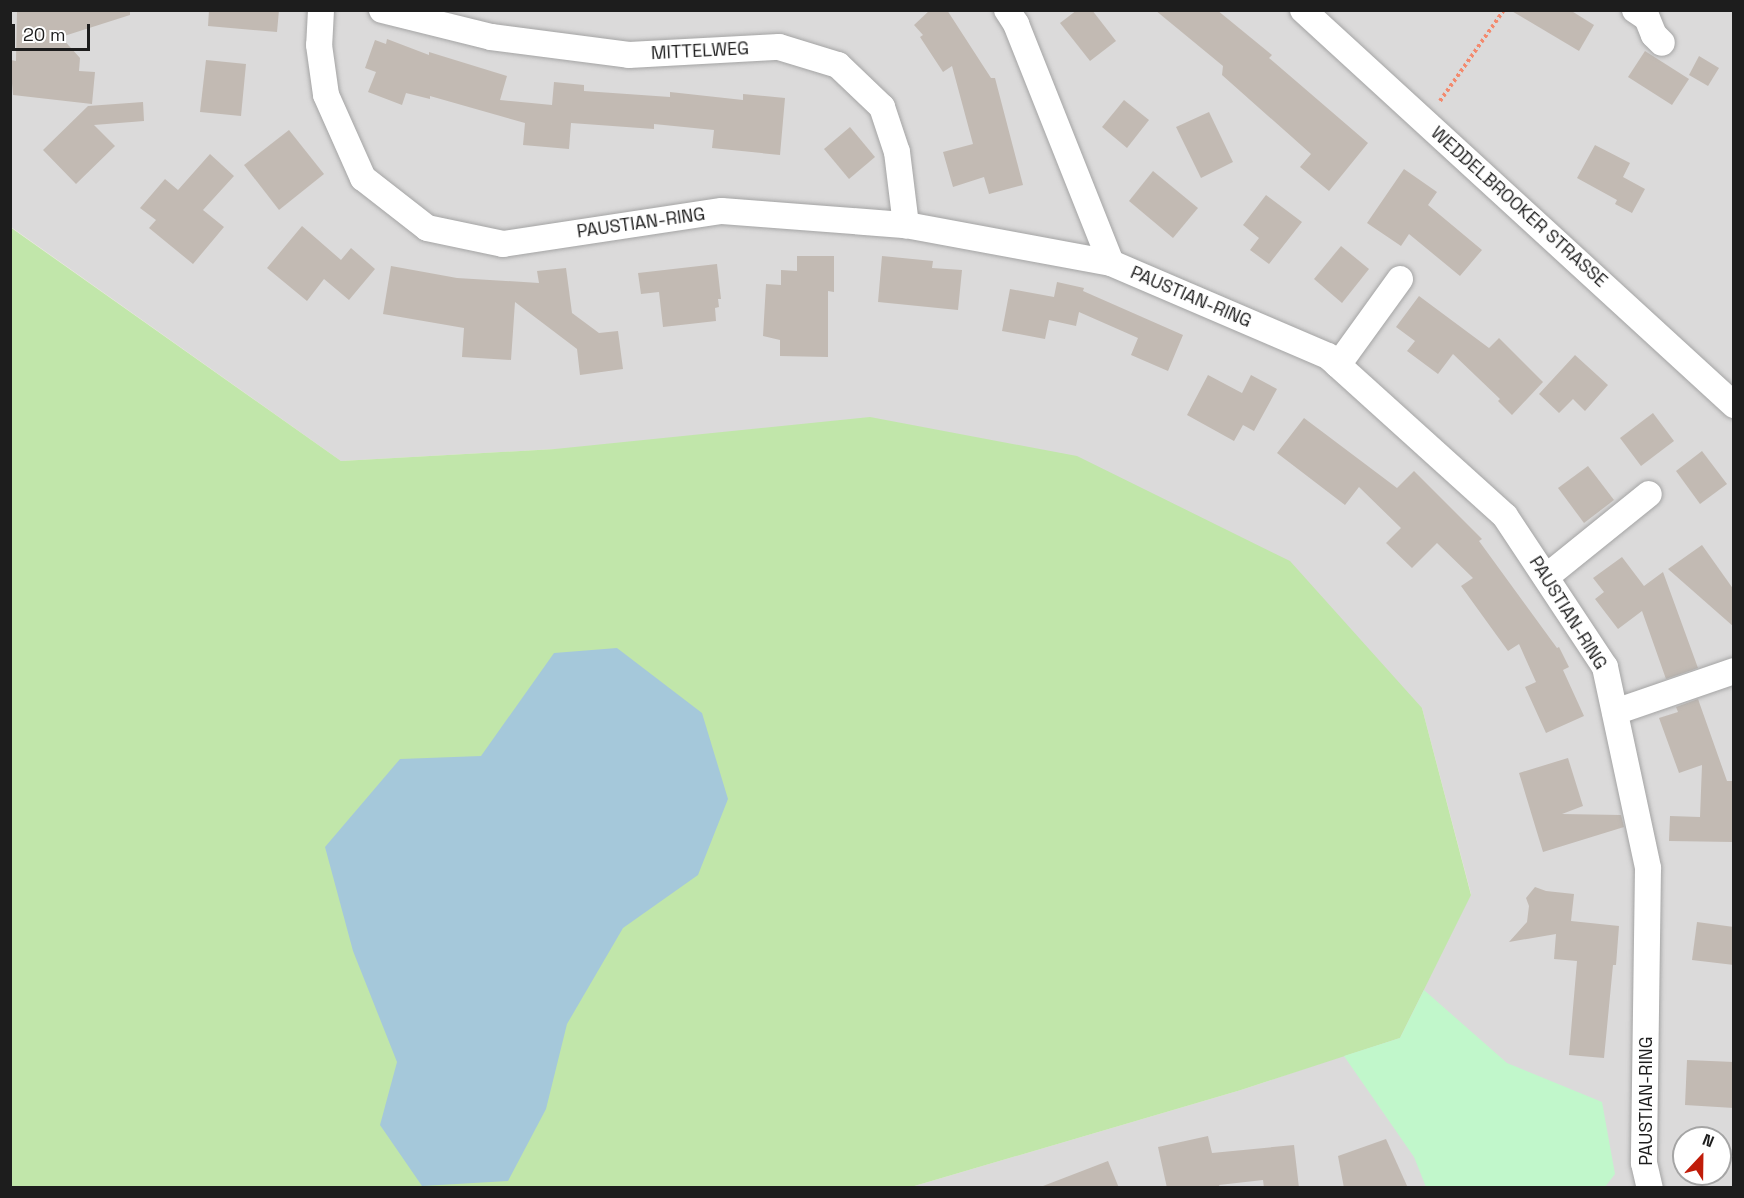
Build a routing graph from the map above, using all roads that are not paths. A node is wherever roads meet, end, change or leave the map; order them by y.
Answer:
1 (321, 10) edge
2 (382, 10) edge
3 (1007, 10) edge
4 (1303, 10) edge
5 (1635, 10) edge
6 (1662, 43) dead end
7 (906, 225) junction
8 (1111, 263) junction
9 (1400, 279) dead end
10 (1338, 365) junction
11 (1734, 405) edge
12 (1649, 494) dead end
13 (1545, 577) junction
14 (1734, 671) edge
15 (1615, 712) junction
16 (1650, 1188) edge

1 - 7 street, PAUSTIAN-RING
2 - 7 street, MITTELWEG
3 - 8 street, PAUSTIAN-RING
4 - 11 street, WEDDELBROOKER STRASSE
5 - 6 street
7 - 8 street, PAUSTIAN-RING
8 - 10 street, PAUSTIAN-RING
9 - 10 street
10 - 13 street, PAUSTIAN-RING
12 - 13 street
13 - 15 street, PAUSTIAN-RING
14 - 15 street
15 - 16 street, PAUSTIAN-RING

